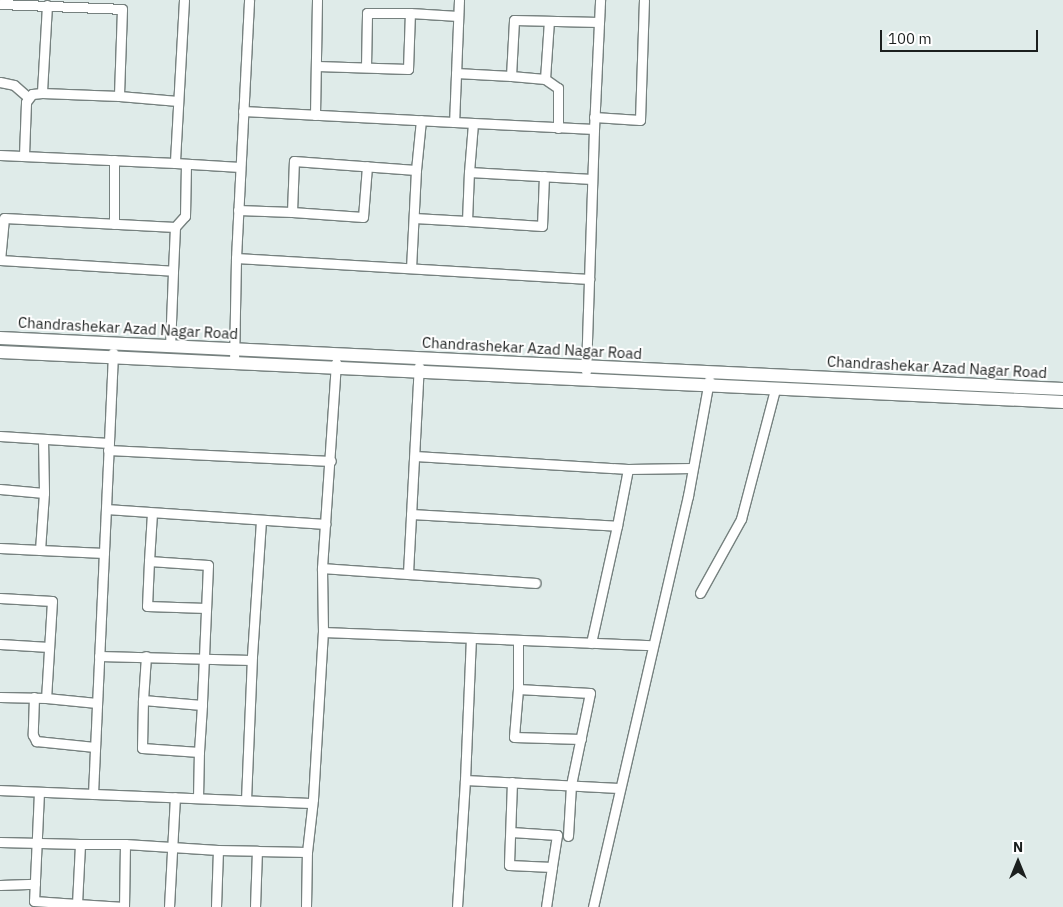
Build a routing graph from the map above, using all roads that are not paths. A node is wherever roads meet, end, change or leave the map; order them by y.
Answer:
1 (184, 0) edge
2 (249, 0) edge
3 (317, 0) edge
4 (458, 0) edge
5 (600, 0) edge
6 (644, 0) edge
7 (0, 4) edge
8 (47, 5) junction
9 (410, 13) junction
10 (458, 16) junction
11 (549, 21) junction
12 (599, 22) junction
13 (317, 66) junction
14 (366, 67) junction
15 (456, 73) junction
16 (511, 76) junction
17 (545, 78) junction
18 (0, 82) edge
19 (42, 93) junction
20 (119, 96) junction
21 (28, 97) junction
22 (178, 101) junction
23 (243, 111) junction
24 (315, 114) junction
25 (594, 117) junction
26 (420, 120) junction
27 (454, 122) junction
28 (473, 123) junction
29 (558, 128) junction
30 (594, 129) junction
31 (0, 155) edge
32 (24, 155) junction
33 (114, 160) junction
34 (175, 163) junction
35 (186, 164) junction
36 (367, 166) junction
37 (240, 167) junction
38 (416, 170) junction
39 (469, 172) junction
40 (544, 176) junction
41 (592, 179) junction
42 (238, 210) junction
43 (292, 212) junction
44 (2, 218) edge
45 (414, 218) junction
46 (468, 221) junction
47 (114, 224) junction
48 (175, 227) junction
49 (236, 258) junction
50 (0, 260) edge
51 (411, 268) junction
52 (173, 271) junction
53 (589, 278) junction
54 (0, 338) edge
55 (113, 344) junction
56 (170, 347) junction
57 (234, 350) junction
58 (0, 352) edge
59 (337, 355) junction
60 (113, 357) junction
61 (419, 358) junction
62 (234, 363) junction
63 (586, 367) junction
64 (336, 368) junction
65 (418, 372) junction
66 (710, 373) junction
67 (585, 380) junction
68 (708, 386) junction
69 (775, 389) junction
70 (1063, 389) edge
71 (1063, 402) edge
72 (0, 436) edge
73 (43, 439) junction
74 (109, 446) junction
75 (415, 456) junction
76 (331, 461) junction
77 (692, 468) junction
78 (628, 470) junction
79 (0, 490) edge
80 (44, 493) junction
81 (106, 510) junction
82 (152, 513) junction
83 (411, 514) junction
84 (261, 520) junction
85 (325, 524) junction
86 (617, 526) junction
87 (0, 548) edge
88 (40, 550) junction
89 (104, 553) junction
90 (149, 561) junction
91 (322, 568) junction
92 (408, 573) junction
93 (535, 583) dead end
94 (700, 593) dead end
95 (0, 598) edge
96 (206, 608) junction
97 (323, 632) junction
98 (471, 638) junction
99 (518, 640) junction
100 (591, 643) junction
101 (0, 644) edge
102 (652, 645) junction
103 (49, 647) junction
104 (99, 656) junction
105 (146, 656) junction
106 (204, 657) junction
107 (251, 660) junction
108 (518, 689) junction
109 (0, 696) edge
110 (34, 697) junction
111 (46, 698) junction
112 (143, 700) junction
113 (97, 703) junction
114 (202, 706) junction
115 (581, 739) junction
116 (95, 747) junction
117 (199, 752) junction
118 (465, 780) junction
119 (512, 782) junction
120 (571, 785) junction
121 (619, 788) junction
122 (0, 790) edge
123 (39, 792) junction
124 (93, 794) junction
125 (174, 798) junction
126 (198, 798) junction
127 (246, 800) junction
128 (312, 803) junction
129 (511, 832) junction
130 (568, 836) dead end
131 (0, 842) edge
132 (37, 842) junction
133 (80, 844) junction
134 (125, 844) junction
135 (172, 847) junction
136 (218, 850) junction
137 (257, 851) junction
138 (307, 852) junction
139 (552, 867) junction
140 (35, 884) junction
141 (0, 885) edge
142 (35, 904) edge
143 (77, 904) junction
144 (124, 907) edge
145 (169, 907) edge
146 (216, 907) edge
147 (255, 907) edge
148 (306, 907) edge
149 (456, 907) edge
150 (546, 907) edge
151 (592, 907) edge

1 - 22 street
2 - 23 street
3 - 13 street
4 - 10 street
5 - 12 street
6 - 25 street
7 - 8 street
8 - 19 street
8 - 20 street
9 - 10 street
9 - 14 street
9 - 14 street
10 - 15 street
11 - 12 street
11 - 16 street
11 - 17 street
12 - 25 street
13 - 14 street
13 - 24 street
15 - 16 street
15 - 27 street
16 - 17 street
17 - 29 street
18 - 21 street
19 - 20 street
19 - 21 street
20 - 22 street
21 - 32 street
22 - 34 street
23 - 24 street
23 - 37 street
24 - 26 street
25 - 30 street
26 - 27 street
26 - 38 street
27 - 28 street
28 - 29 street
28 - 39 street
29 - 30 street
30 - 41 street
31 - 32 street
32 - 33 street
33 - 34 street
33 - 47 street
34 - 35 street
35 - 37 street
35 - 48 street
36 - 38 street
36 - 43 street
36 - 43 street
37 - 42 street
38 - 45 street
39 - 40 street
39 - 46 street
40 - 41 street
40 - 46 street
41 - 53 street
42 - 43 street
42 - 49 street
44 - 47 street
44 - 50 street
45 - 46 street
45 - 51 street
47 - 48 street
48 - 52 street
49 - 51 street
49 - 57 street
50 - 52 street
51 - 53 street
52 - 56 street
53 - 63 street
54 - 55 street, Chandrashekar Azad Nagar Road
55 - 56 street, Chandrashekar Azad Nagar Road
55 - 60 street
56 - 57 street, Chandrashekar Azad Nagar Road
57 - 59 street, Chandrashekar Azad Nagar Road
57 - 62 street
58 - 60 street, Chandrashekar Azad Nagar Road
59 - 61 street, Chandrashekar Azad Nagar Road
59 - 64 street
60 - 62 street, Chandrashekar Azad Nagar Road
60 - 74 street
61 - 63 street, Chandrashekar Azad Nagar Road
61 - 65 street
62 - 64 street, Chandrashekar Azad Nagar Road
63 - 66 street, Chandrashekar Azad Nagar Road
63 - 67 street
64 - 65 street, Chandrashekar Azad Nagar Road
64 - 76 street
65 - 67 street, Chandrashekar Azad Nagar Road
65 - 75 street
66 - 68 street
66 - 70 street, Chandrashekar Azad Nagar Road
67 - 68 street, Chandrashekar Azad Nagar Road
68 - 69 street, Chandrashekar Azad Nagar Road
68 - 77 street
69 - 71 street, Chandrashekar Azad Nagar Road
69 - 94 street
72 - 73 street
73 - 74 street
73 - 80 street
74 - 76 street
74 - 81 street
75 - 78 street
75 - 83 street
76 - 85 street
77 - 78 street
77 - 102 street
78 - 86 street
79 - 80 street
80 - 88 street
81 - 82 street
81 - 89 street
82 - 84 street
82 - 90 street
83 - 86 street
83 - 92 street
84 - 85 street
84 - 107 street
85 - 91 street
86 - 100 street
87 - 88 street
88 - 89 street
89 - 104 street
90 - 96 street
90 - 96 street
91 - 92 street
91 - 97 street
92 - 93 street
95 - 103 street
96 - 106 street
97 - 98 street
97 - 128 street
98 - 99 street
98 - 118 street
99 - 100 street
99 - 108 street
100 - 102 street
101 - 103 street
102 - 121 street
103 - 111 street
104 - 105 street
104 - 113 street
105 - 106 street
105 - 112 street
106 - 107 street
106 - 114 street
107 - 127 street
108 - 115 street
108 - 115 street
109 - 110 street
110 - 111 street
110 - 116 street
111 - 113 street
112 - 114 street
112 - 117 street
113 - 116 street
114 - 117 street
115 - 120 street
116 - 124 street
117 - 126 street
118 - 119 street
118 - 149 street
119 - 120 street
119 - 129 street
120 - 121 street
120 - 130 street
121 - 151 street
122 - 123 street
123 - 124 street
123 - 132 street
124 - 125 street
125 - 126 street
125 - 135 street
126 - 127 street
127 - 128 street
128 - 138 street
129 - 139 street
129 - 139 street
131 - 132 street
132 - 133 street
132 - 140 street
133 - 134 street
133 - 143 street
134 - 135 street
134 - 144 street
135 - 136 street
135 - 145 street
136 - 137 street
136 - 146 street
137 - 138 street
137 - 147 street
138 - 148 street
139 - 150 street
140 - 141 street
140 - 142 street
142 - 143 street
143 - 144 street

